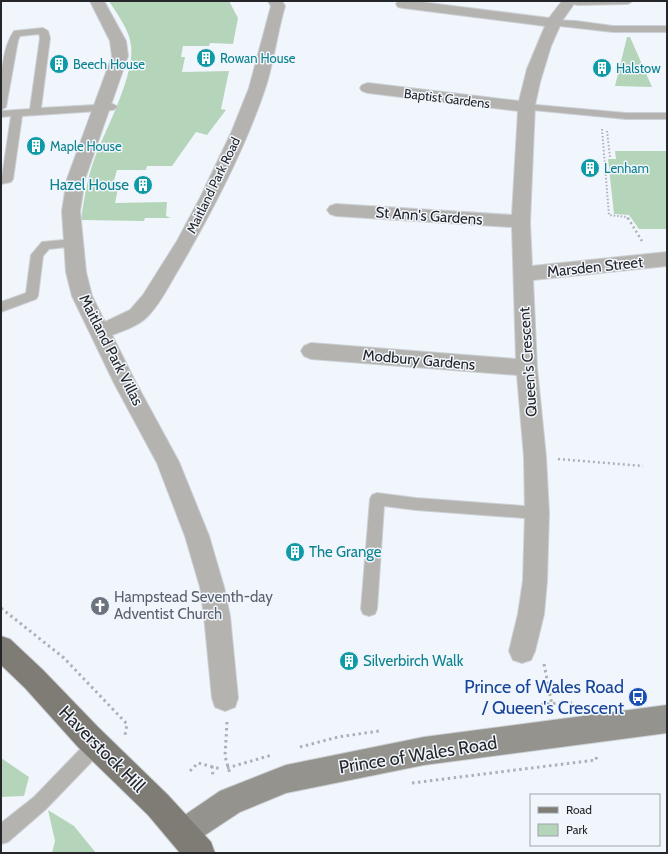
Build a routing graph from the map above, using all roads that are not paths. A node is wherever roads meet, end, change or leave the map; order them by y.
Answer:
1 (97, 1) edge
2 (570, 1) edge
3 (628, 1) edge
4 (281, 3) edge
5 (403, 4) dead end
6 (554, 23) junction
7 (667, 29) edge
8 (368, 88) dead end
9 (1, 107) edge
10 (526, 107) junction
11 (108, 108) junction
12 (35, 112) junction
13 (17, 113) junction
14 (1, 114) edge
15 (667, 116) edge
16 (1, 180) edge
17 (336, 210) dead end
18 (521, 222) junction
19 (73, 243) junction
20 (667, 259) edge
21 (523, 274) junction
22 (1, 308) edge
23 (100, 332) junction
24 (311, 351) dead end
25 (527, 368) junction
26 (536, 514) junction
27 (369, 609) dead end
28 (1, 648) edge
29 (522, 650) road end
30 (225, 698) road end
31 (667, 719) edge
32 (96, 745) junction
33 (1, 835) edge
34 (191, 843) edge

1 - 11 street, Maitland Park Villas
2 - 3 lane
2 - 6 street, Queen's Crescent
4 - 23 street, Maitland Park Road
5 - 6 street
6 - 7 lane
6 - 10 street, Queen's Crescent
8 - 10 street, Baptist Gardens
9 - 12 lane
10 - 15 lane
10 - 18 street, Queen's Crescent
11 - 12 lane
11 - 19 street, Maitland Park Villas
12 - 13 lane
13 - 14 lane
13 - 16 lane
17 - 18 street, St Ann's Gardens
18 - 21 street, Queen's Crescent
19 - 22 lane
19 - 23 street, Maitland Park Villas
20 - 21 street, Marsden Street
21 - 25 street, Queen's Crescent
23 - 30 street, Maitland Park Villas
24 - 25 street, Modbury Gardens
25 - 26 street, Queen's Crescent
26 - 27 lane
26 - 29 street, Queen's Crescent
28 - 32 main road, Haverstock Hill
31 - 34 street, Prince of Wales Road
32 - 33 lane
32 - 34 main road, Haverstock Hill

